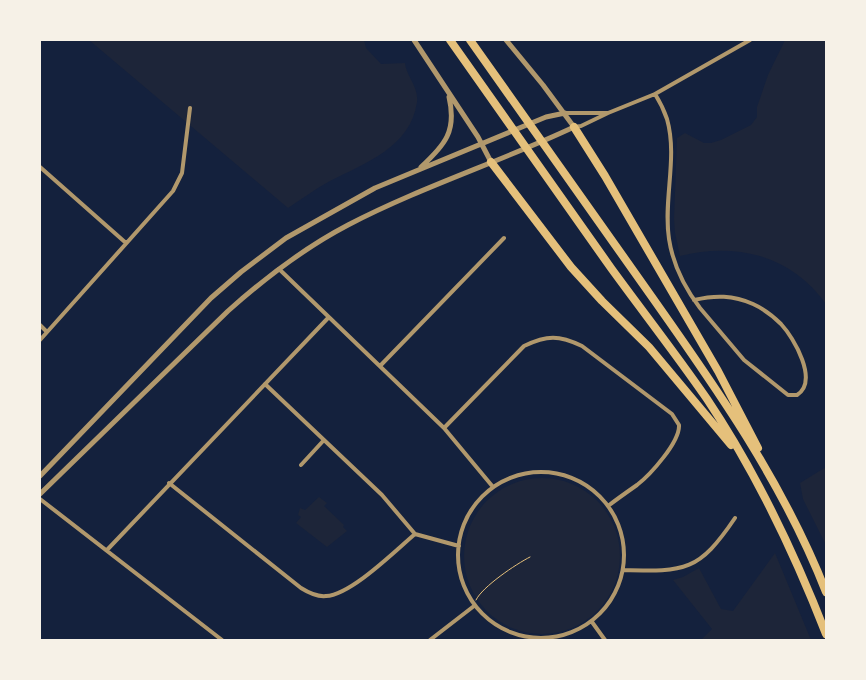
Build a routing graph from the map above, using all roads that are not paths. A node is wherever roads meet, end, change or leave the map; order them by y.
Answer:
1 (414, 40) edge
2 (450, 40) edge
3 (470, 40) edge
4 (506, 40) edge
5 (750, 40) edge
6 (449, 94) junction
7 (656, 94) junction
8 (190, 108) dead end
9 (608, 113) junction
10 (565, 114) junction
11 (574, 127) junction
12 (482, 144) junction
13 (491, 162) junction
14 (40, 167) edge
15 (418, 170) junction
16 (504, 238) dead end
17 (126, 243) junction
18 (279, 269) junction
19 (694, 300) junction
20 (328, 318) junction
21 (40, 325) edge
22 (47, 332) junction
23 (40, 340) edge
24 (380, 366) junction
25 (265, 384) junction
26 (444, 428) junction
27 (324, 440) junction
28 (742, 457) junction
29 (301, 465) dead end
30 (40, 476) edge
31 (170, 483) junction
32 (493, 487) junction
33 (40, 494) edge
34 (782, 496) junction
35 (40, 499) edge
36 (608, 506) junction
37 (735, 518) dead end
38 (414, 534) junction
39 (459, 546) junction
40 (107, 550) junction
41 (623, 570) junction
42 (826, 592) edge
43 (474, 606) junction
44 (592, 622) junction
45 (214, 634) junction
46 (826, 634) edge
47 (211, 640) edge
48 (222, 640) edge
49 (430, 640) edge
50 (533, 640) edge
51 (605, 640) edge

1 - 6 street
2 - 28 highway
3 - 34 highway
4 - 10 street
5 - 7 street
6 - 12 street
6 - 15 street
7 - 9 street
7 - 19 street
8 - 17 street
9 - 10 street
9 - 11 street
10 - 11 street
10 - 12 street
11 - 13 street
11 - 34 highway
12 - 13 street
12 - 15 street
13 - 18 street
13 - 28 highway
14 - 17 street
15 - 30 street
16 - 24 street
17 - 22 street
18 - 20 street
18 - 33 street
19 - 19 street
20 - 24 street
20 - 25 street
21 - 22 street
22 - 23 street
24 - 26 street
25 - 27 street
25 - 31 street
26 - 32 street
26 - 36 street
27 - 29 street
27 - 38 street
28 - 46 highway
31 - 38 street
31 - 40 street
32 - 36 street
32 - 39 street
34 - 42 highway
35 - 40 street
36 - 41 street
37 - 41 street
38 - 39 street
39 - 43 street
40 - 45 street
41 - 44 street
43 - 49 street
43 - 50 street
44 - 50 street
44 - 51 street
45 - 47 street
45 - 48 street

